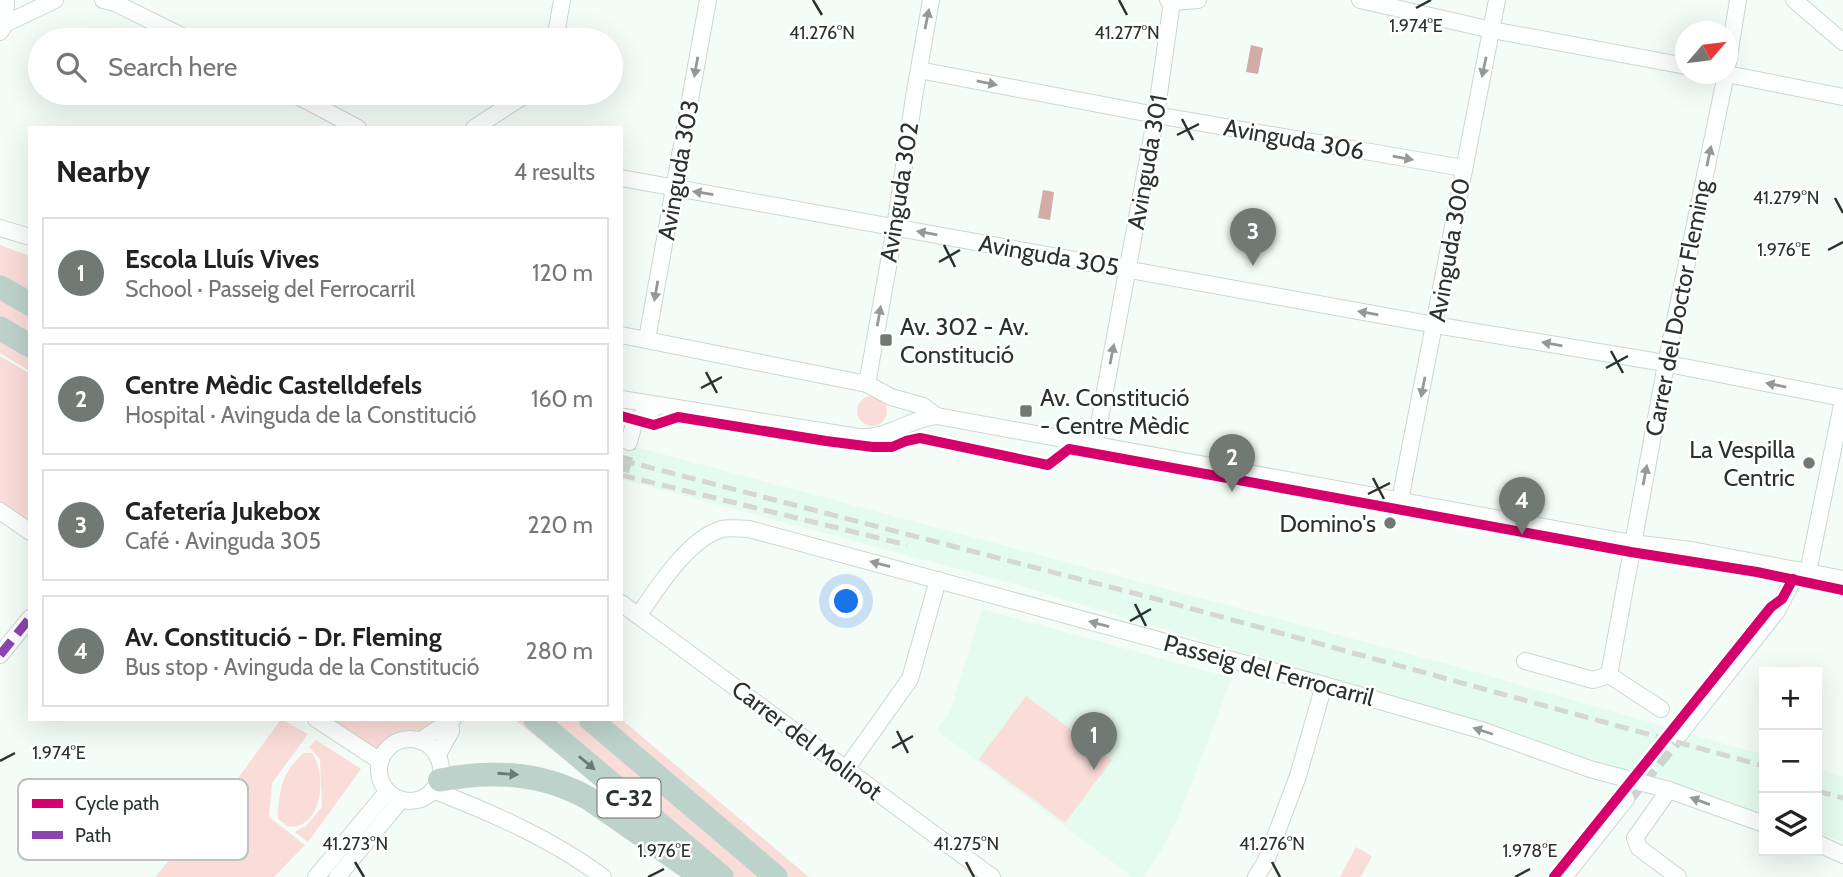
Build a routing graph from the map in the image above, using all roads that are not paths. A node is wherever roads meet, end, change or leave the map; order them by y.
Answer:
1 (6, 0) edge
2 (55, 0) edge
3 (103, 0) edge
4 (562, 0) edge
5 (708, 0) edge
6 (931, 0) edge
7 (1198, 0) edge
8 (1360, 0) edge
9 (1496, 0) edge
10 (1738, 0) edge
11 (1794, 0) edge
12 (1170, 1) edge
13 (1807, 7) edge
14 (1734, 21) edge
15 (3, 28) edge
16 (166, 28) edge
17 (557, 28) edge
18 (1492, 30) junction
19 (1843, 42) edge
20 (1675, 64) edge
21 (919, 70) junction
22 (1738, 76) edge
23 (1724, 84) edge
24 (1843, 97) edge
25 (315, 105) edge
26 (509, 105) edge
27 (1156, 115) junction
28 (354, 126) edge
29 (477, 126) edge
30 (1463, 168) junction
31 (623, 178) edge
32 (675, 189) junction
33 (0, 228) edge
34 (895, 228) junction
35 (28, 236) edge
36 (1128, 268) junction
37 (0, 287) edge
38 (28, 303) edge
39 (1435, 325) junction
40 (0, 328) edge
41 (623, 335) edge
42 (647, 340) junction
43 (28, 345) edge
44 (1666, 364) junction
45 (867, 384) junction
46 (891, 397) junction
47 (1843, 399) edge
48 (623, 400) edge
49 (623, 403) edge
50 (658, 406) junction
51 (937, 416) junction
52 (635, 420) junction
53 (896, 429) junction
54 (629, 442) tunnel mouth
55 (1095, 445) junction
56 (1401, 500) junction
57 (0, 511) edge
58 (28, 531) edge
59 (1632, 542) junction
60 (1803, 571) junction
61 (1843, 579) edge
62 (938, 580) junction
63 (623, 604) edge
64 (639, 615) junction
65 (28, 620) edge
66 (0, 655) edge
67 (1525, 662) dead end
68 (1609, 675) junction
69 (1324, 685) junction
70 (1661, 709) dead end
71 (319, 721) edge
72 (452, 721) edge
73 (537, 721) edge
74 (592, 721) edge
75 (1678, 736) tunnel mouth
76 (420, 741) junction
77 (437, 756) junction
78 (380, 761) junction
79 (846, 769) junction
80 (437, 785) junction
81 (1669, 790) junction
82 (394, 796) junction
83 (1626, 799) tunnel mouth
84 (1759, 822) edge
85 (1822, 845) edge
86 (1843, 855) edge
87 (316, 877) edge
88 (337, 877) edge
89 (603, 877) edge
90 (702, 877) edge
91 (722, 877) edge
92 (776, 877) edge
93 (992, 877) edge
94 (1256, 877) edge
95 (1564, 877) edge
96 (1678, 877) edge

1 - 15 street
2 - 15 street
3 - 16 street
4 - 17 street
5 -> 32 street, Avinguda 303
21 -> 6 street, Avinguda 302
7 - 12 street
8 - 18 street
9 - 18 street, Avinguda 300
10 - 14 street
11 - 13 street
12 - 27 street, Avinguda 301
13 - 19 street
18 - 20 street
18 -> 30 street, Avinguda 300
21 -> 27 street, Avinguda 306
21 - 34 street, Avinguda 302
22 - 24 street
44 -> 23 street, Carrer del Doctor Fleming
25 - 28 street
26 - 29 street
27 -> 30 street, Avinguda 306
27 - 36 street, Avinguda 301
30 - 39 street, Avinguda 300
31 - 32 street, Avinguda 305
34 -> 32 street, Avinguda 305
32 -> 42 street, Avinguda 303
33 - 35 street
36 -> 34 street, Avinguda 305
45 -> 34 street, Avinguda 302
39 -> 36 street, Avinguda 305
55 -> 36 street, Avinguda 301
37 - 38 highway
44 -> 39 street, Avinguda 305
39 -> 56 street, Avinguda 300
40 - 43 highway
41 - 42 street
42 - 45 street
47 -> 44 street, Avinguda 305
59 -> 44 street, Carrer del Doctor Fleming
45 - 46 street
46 - 51 street
46 - 53 street
47 - 60 street
48 - 50 street
49 - 52 street
50 - 52 street
50 - 53 street
51 - 53 street
51 - 55 street
52 - 54 street
55 - 56 street
56 - 59 street
57 - 58 street
59 - 60 street
59 - 68 street, Carrer del Doctor Fleming
60 - 61 street
60 - 75 street
62 -> 64 street, Passeig del Ferrocarril
69 -> 62 street, Passeig del Ferrocarril
62 - 79 street
63 - 64 street, Carrer del Molinot
64 - 79 street, Carrer del Molinot
65 - 66 street
67 - 68 street
68 - 70 street
81 -> 69 street, Passeig del Ferrocarril
69 - 94 street
71 - 78 street
72 - 76 street
72 - 77 street
73 -> 91 highway, C-32
74 - 92 highway, C-32
76 - 77 street
76 - 78 street
77 - 80 street
78 - 82 street
79 - 93 street, Carrer del Molinot
80 - 82 street
80 - 89 street
80 -> 90 highway
84 -> 81 street, Passeig del Ferrocarril
81 - 96 street
82 - 87 street
82 - 88 street
83 - 95 street
85 - 86 street

